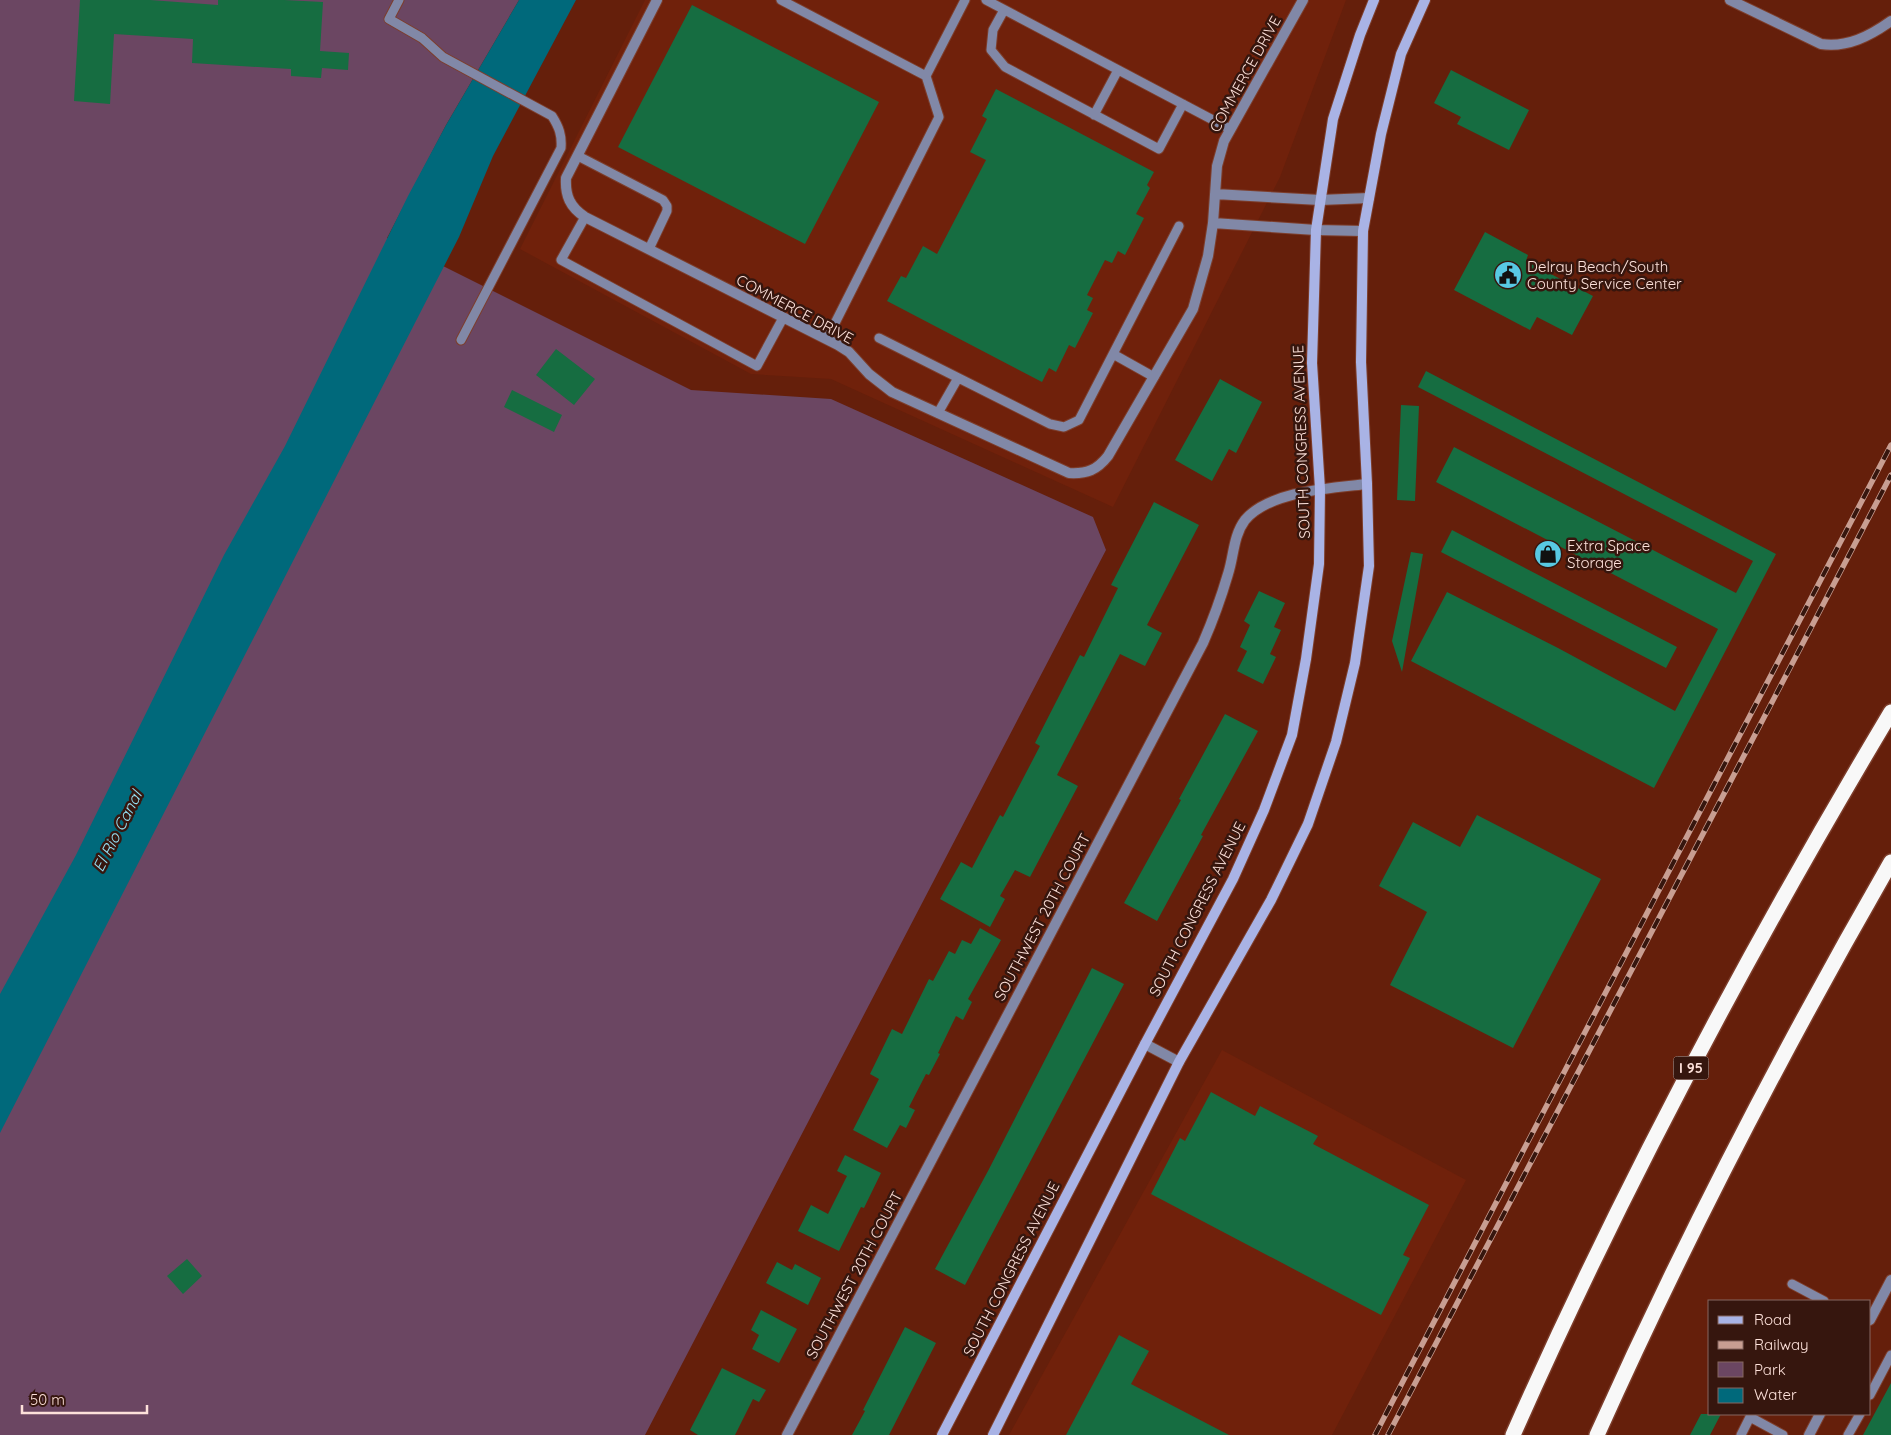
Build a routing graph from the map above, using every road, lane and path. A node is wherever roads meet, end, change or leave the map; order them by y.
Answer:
1 (399, 0) edge
2 (657, 0) edge
3 (781, 0) edge
4 (965, 0) edge
5 (986, 0) edge
6 (1303, 0) edge
7 (1374, 0) edge
8 (1425, 0) edge
9 (1730, 0) edge
10 (1004, 10) junction
11 (1891, 21) edge
12 (1118, 70) junction
13 (926, 76) junction
14 (1183, 104) junction
15 (1094, 115) junction
16 (1230, 128) junction
17 (578, 156) junction
18 (1214, 194) junction
19 (1369, 198) junction
20 (1320, 200) junction
21 (585, 217) junction
22 (1213, 223) junction
23 (1179, 226) dead end
24 (1316, 230) junction
25 (1363, 231) junction
26 (649, 249) junction
27 (784, 318) junction
28 (879, 338) dead end
29 (827, 339) junction
30 (461, 340) dead end
31 (1113, 354) junction
32 (1154, 377) junction
33 (958, 378) junction
34 (938, 413) junction
35 (1367, 484) junction
36 (1320, 489) junction
37 (1891, 712) edge
38 (1891, 862) edge
39 (1145, 1044) junction
40 (1179, 1062) junction
41 (1891, 1280) edge
42 (1792, 1284) dead end
43 (1822, 1300) edge
44 (1871, 1318) edge
45 (1891, 1354) edge
46 (1871, 1388) edge
47 (1819, 1415) edge
48 (1859, 1415) edge
49 (944, 1434) edge
50 (787, 1435) edge
51 (993, 1435) edge
52 (1513, 1435) edge
53 (1597, 1435) edge
54 (1741, 1435) edge
55 (1783, 1435) edge
56 (1809, 1435) edge
57 (1848, 1435) edge

1 - 30 lane
2 - 17 street, COMMERCE DRIVE
3 - 13 lane
4 - 13 lane
5 - 10 lane
6 - 16 street, COMMERCE DRIVE
7 - 20 main road, SOUTH CONGRESS AVENUE
8 - 19 main road
9 - 11 street
10 - 12 lane
10 - 15 lane
12 - 14 lane
12 - 15 lane
13 - 29 lane
14 - 15 lane
14 - 16 lane
16 - 18 street, COMMERCE DRIVE
17 - 21 street, COMMERCE DRIVE
17 - 26 lane
18 - 20 street
18 - 22 street, COMMERCE DRIVE
19 - 20 street
19 - 25 main road
20 - 24 main road, SOUTH CONGRESS AVENUE
21 - 26 street, COMMERCE DRIVE
21 - 27 lane
22 - 24 street
22 - 32 street, COMMERCE DRIVE
23 - 31 lane
24 - 25 street
24 - 36 main road, SOUTH CONGRESS AVENUE
25 - 35 main road
26 - 27 street, COMMERCE DRIVE
27 - 29 street, COMMERCE DRIVE
28 - 33 lane
29 - 34 street, COMMERCE DRIVE
31 - 32 lane
31 - 33 lane
32 - 34 street, COMMERCE DRIVE
33 - 34 lane
35 - 36 street, SOUTHWEST 20TH COURT
35 - 40 main road
36 - 39 main road, SOUTH CONGRESS AVENUE
36 - 50 street, SOUTHWEST 20TH COURT
37 - 52 highway, I 95
38 - 53 highway
39 - 40 street
39 - 49 main road, SOUTH CONGRESS AVENUE
40 - 51 main road
41 - 44 street
42 - 43 lane
45 - 46 lane
47 - 56 street
48 - 57 lane
54 - 55 lane

